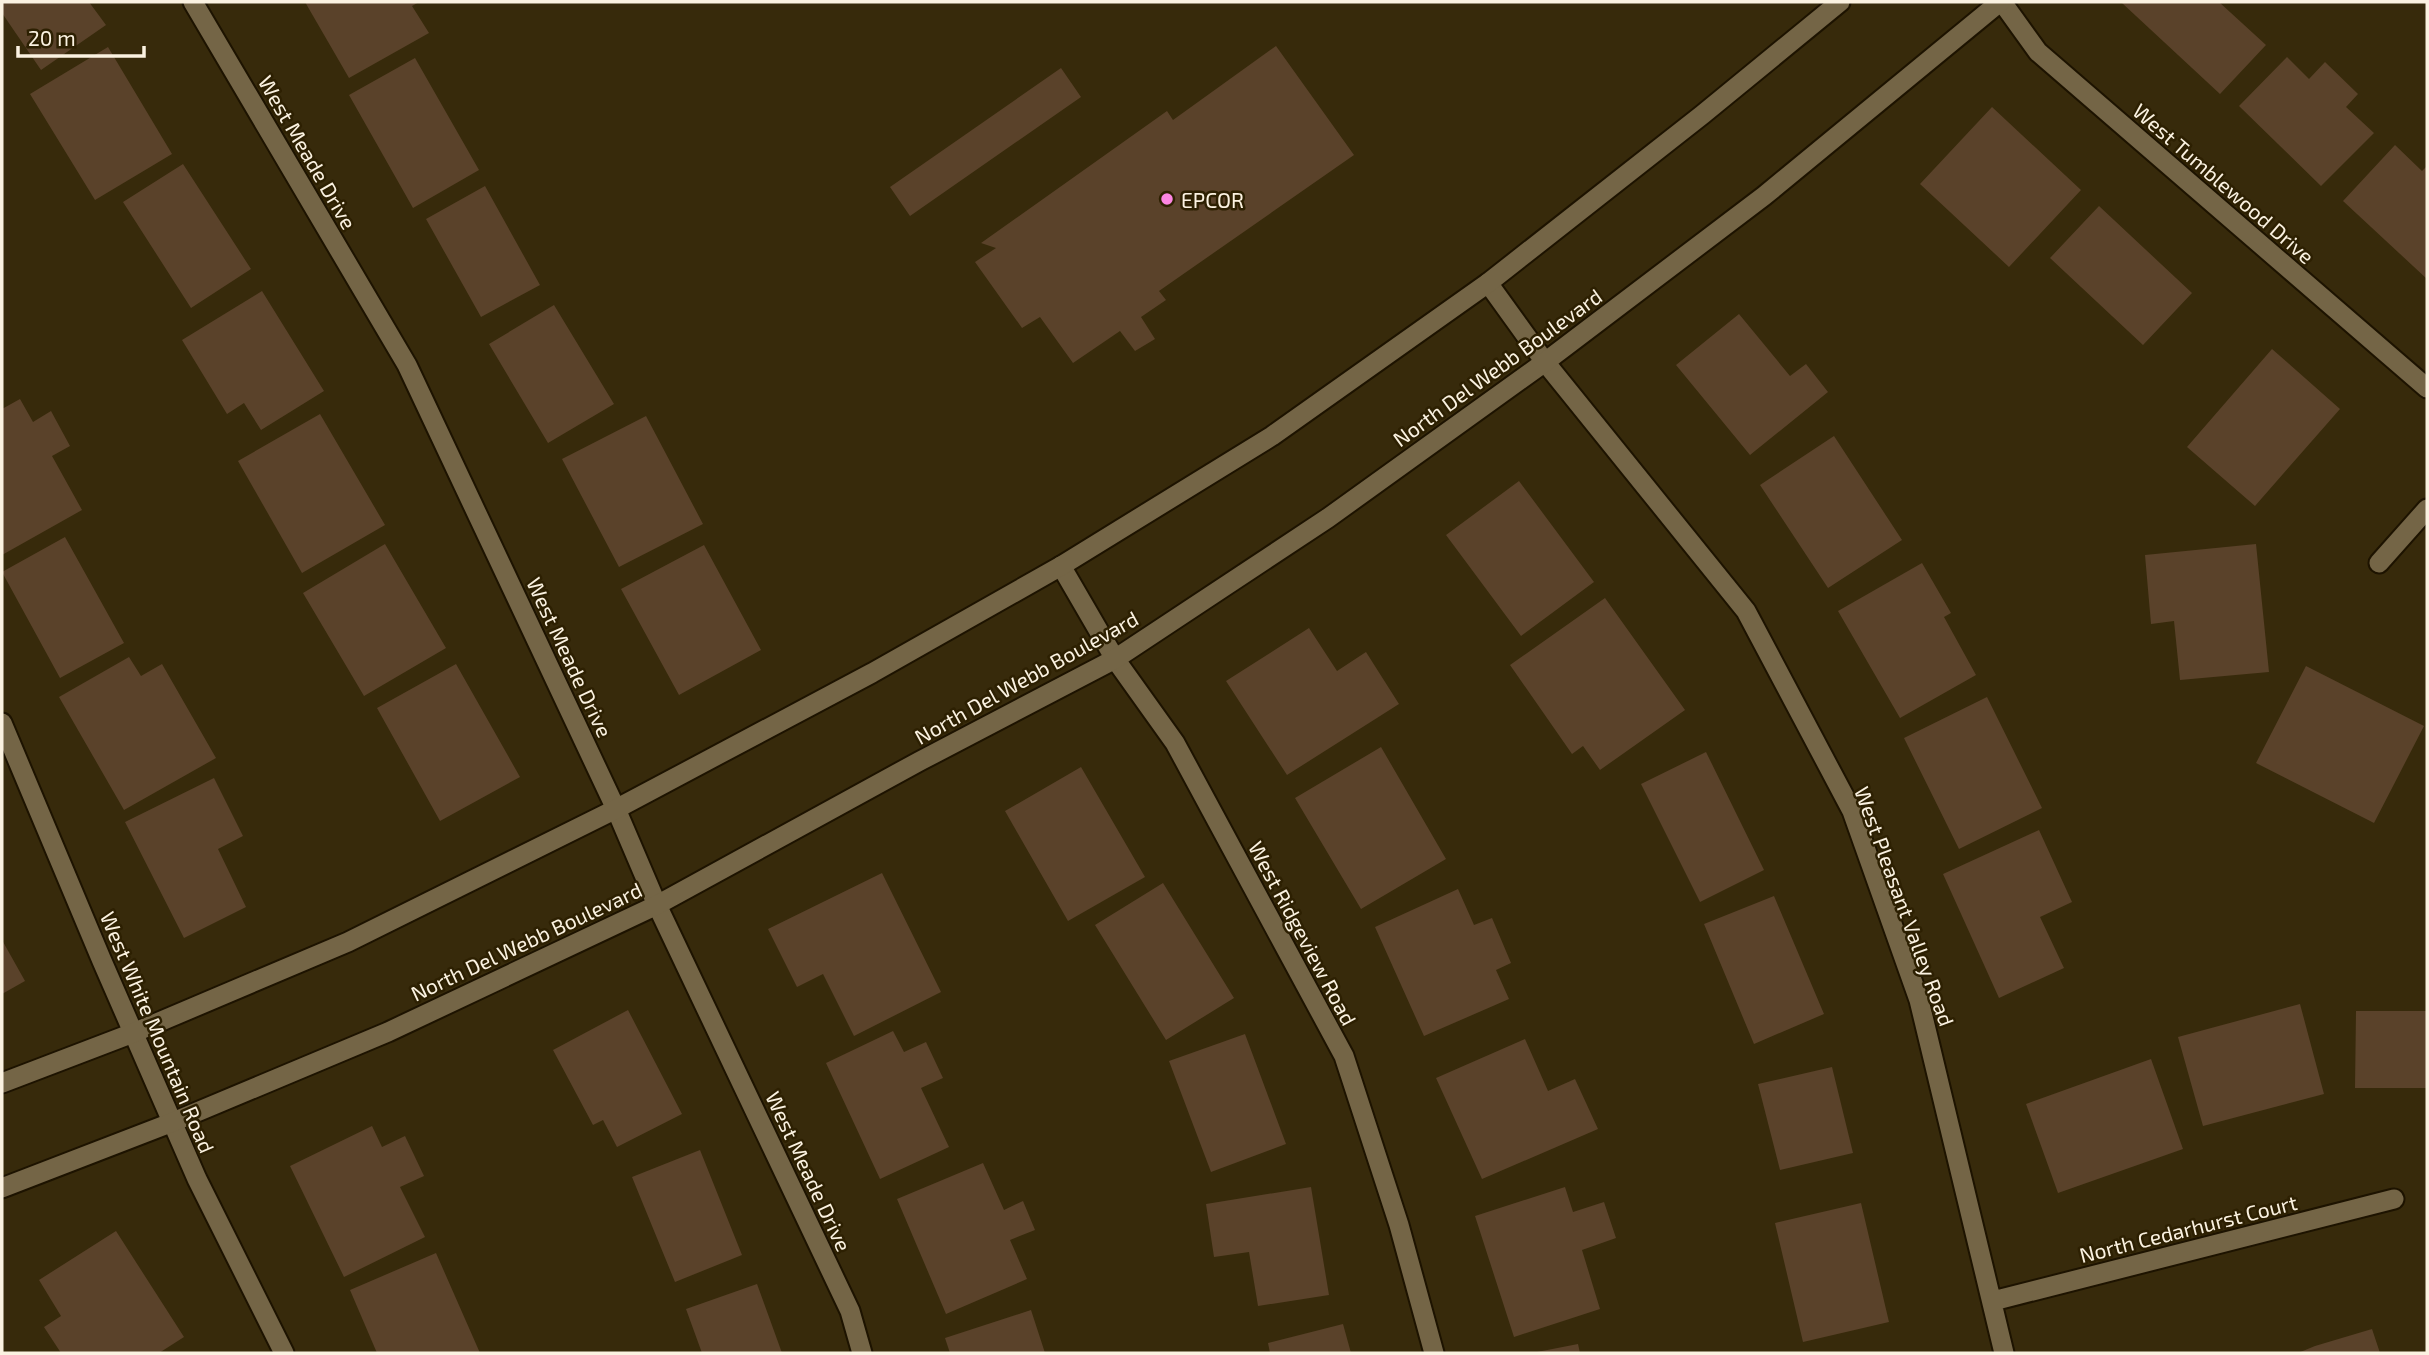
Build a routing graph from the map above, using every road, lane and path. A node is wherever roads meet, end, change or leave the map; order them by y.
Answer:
1 (193, 2) edge
2 (1840, 2) edge
3 (2001, 2) edge
4 (1488, 283) junction
5 (1545, 362) junction
6 (2427, 388) edge
7 (2427, 509) edge
8 (2379, 563) dead end
9 (1061, 566) junction
10 (1115, 659) junction
11 (2, 723) edge
12 (616, 809) junction
13 (657, 905) junction
14 (133, 1033) junction
15 (2, 1083) edge
16 (173, 1122) junction
17 (2, 1188) edge
18 (2394, 1199) dead end
19 (1993, 1301) junction
20 (284, 1353) edge
21 (862, 1353) edge
22 (1434, 1353) edge
23 (2004, 1353) edge

1 - 12 street, West Meade Drive
2 - 4 street
3 - 5 street, North Del Webb Boulevard
3 - 6 street, West Tumblewood Drive
4 - 5 street, West Pleasant Valley Road
4 - 9 street
5 - 10 street, North Del Webb Boulevard
5 - 19 street, West Pleasant Valley Road
7 - 8 street
9 - 10 street, West Ridgeview Road
9 - 12 street
10 - 13 street, North Del Webb Boulevard
10 - 22 street, West Ridgeview Road
11 - 14 street, West White Mountain Road
12 - 13 street, West Meade Drive
12 - 14 street
13 - 16 street, North Del Webb Boulevard
13 - 21 street, West Meade Drive
14 - 15 street
14 - 16 street, West White Mountain Road
16 - 17 street, North Del Webb Boulevard
16 - 20 street, West White Mountain Road
18 - 19 street, North Cedarhurst Court
19 - 23 street, West Pleasant Valley Road

